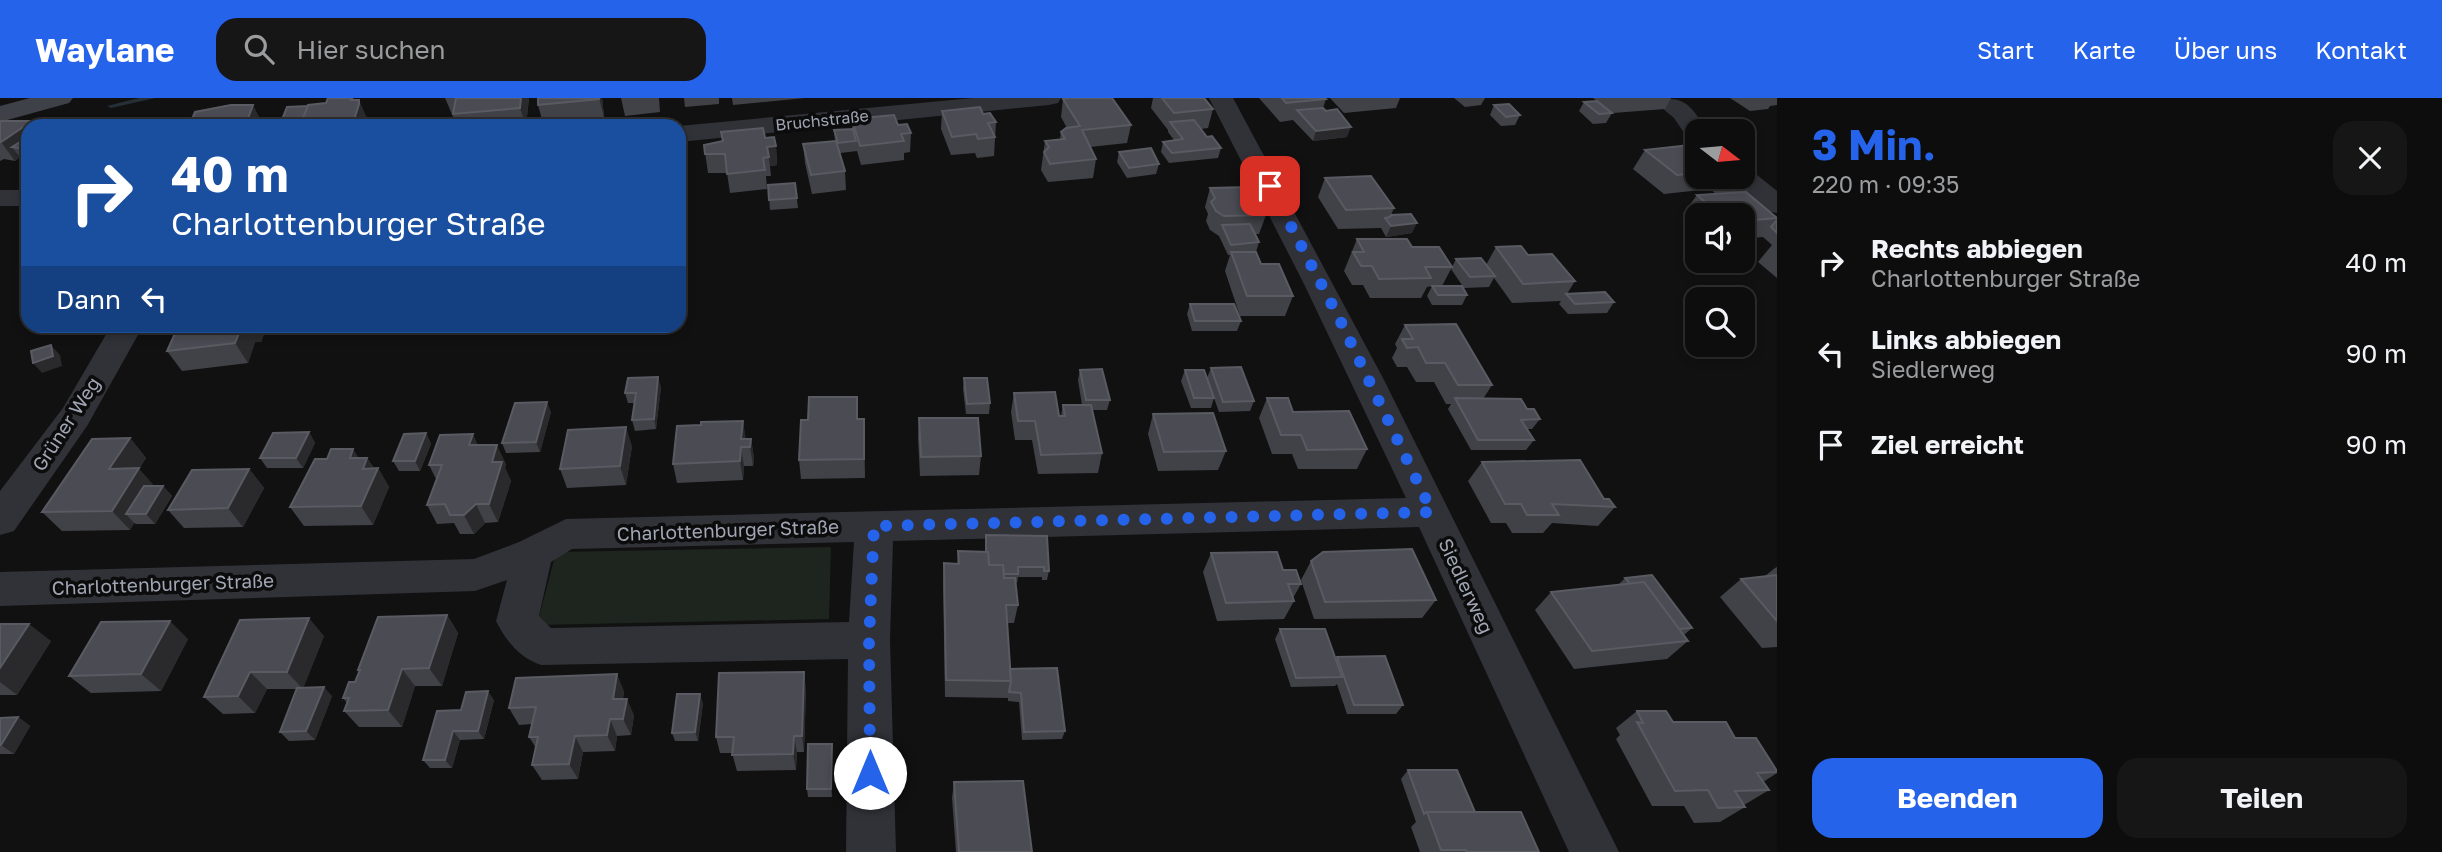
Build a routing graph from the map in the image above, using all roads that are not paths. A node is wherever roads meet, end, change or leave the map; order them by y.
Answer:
1 (60, 98) edge
2 (1049, 98) edge
3 (1221, 98) edge
4 (1662, 98) edge
5 (0, 114) edge
6 (1687, 119) edge
7 (686, 133) edge
8 (1755, 187) edge
9 (0, 198) edge
10 (21, 198) edge
11 (1777, 205) edge
12 (123, 333) edge
13 (1432, 512) junction
14 (0, 520) edge
15 (874, 526) junction
16 (533, 553) junction
17 (0, 589) edge
18 (869, 640) junction
19 (871, 852) edge
20 (1594, 852) edge

1 - 5 main road
2 - 7 street, Bruchstraße
3 - 13 street, Siedlerweg
4 - 6 street
8 - 11 street
9 - 10 street
12 - 14 street, Grüner Weg
13 - 15 street, Charlottenburger Straße
13 - 20 street, Siedlerweg
15 - 16 street, Charlottenburger Straße
15 - 18 street
16 - 17 street, Charlottenburger Straße
16 - 18 street
18 - 19 street

